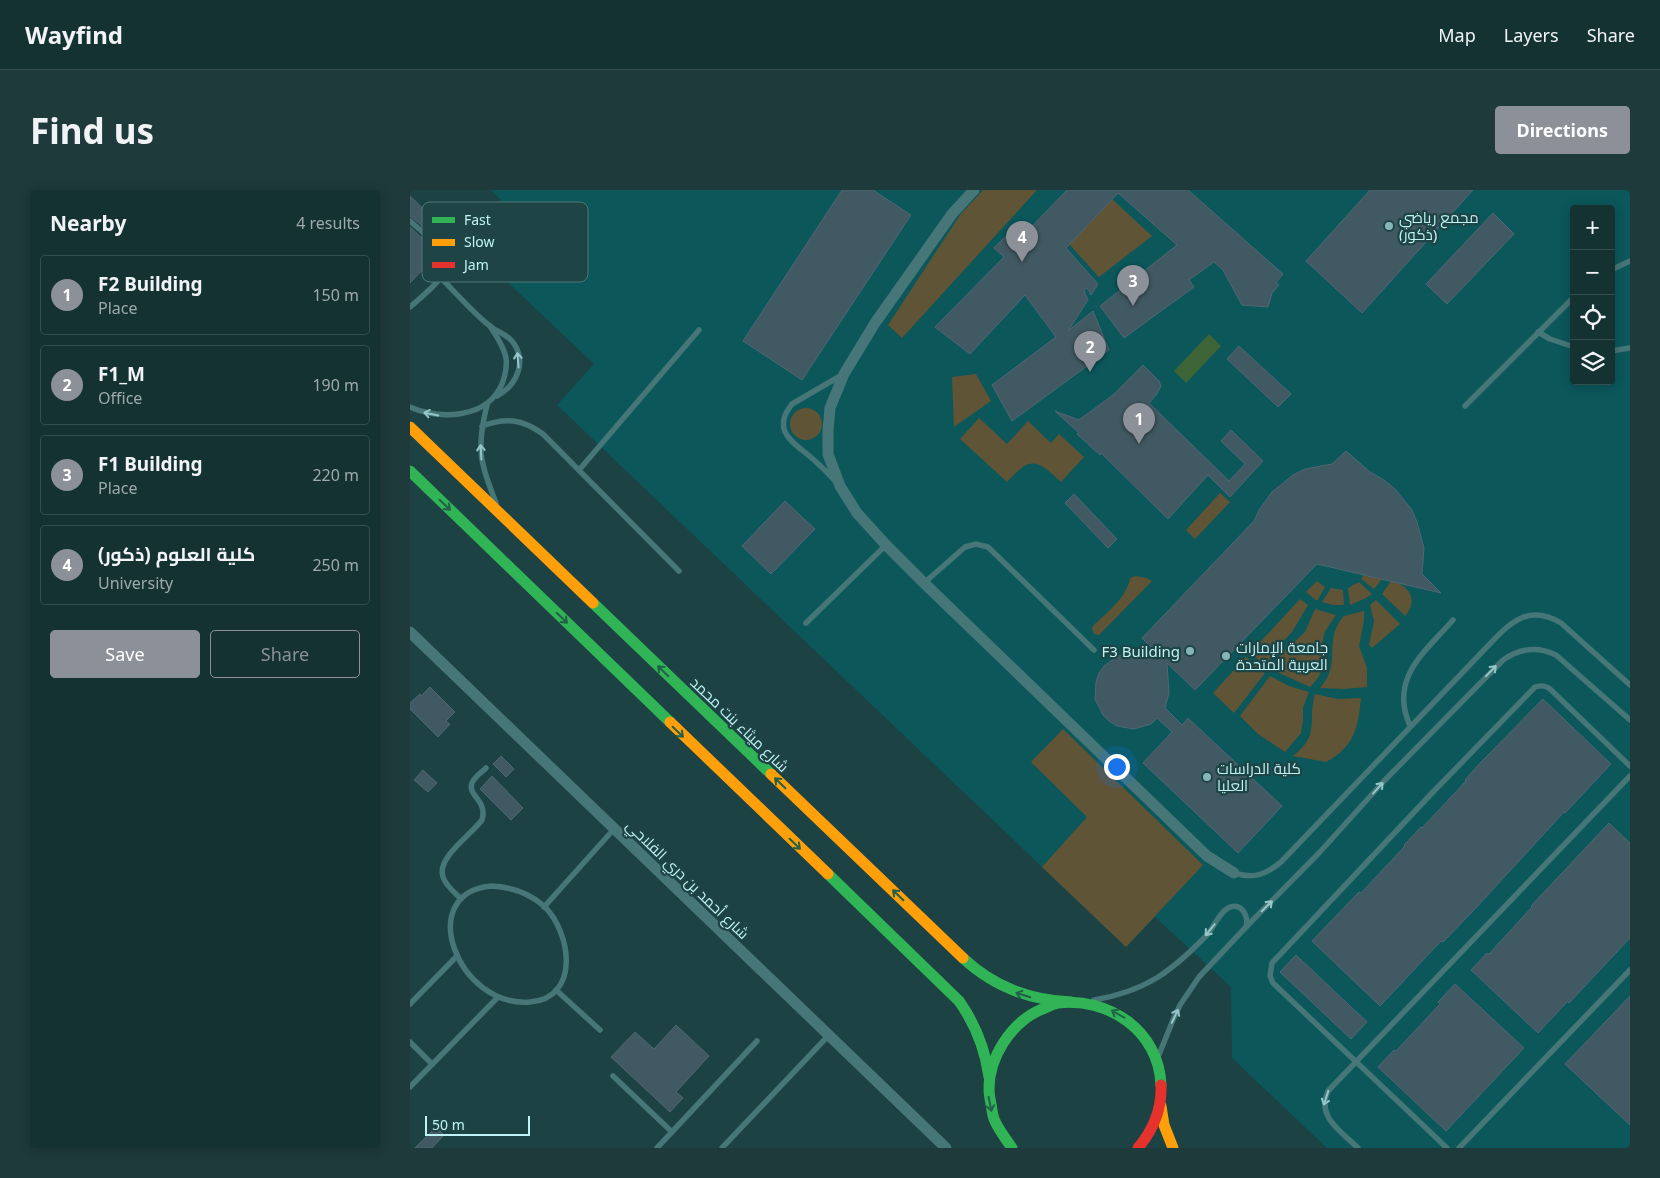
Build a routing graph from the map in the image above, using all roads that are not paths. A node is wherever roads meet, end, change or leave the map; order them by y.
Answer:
1 (974, 190) edge
2 (410, 221) edge
3 (422, 232) edge
4 (1630, 261) edge
5 (1615, 268) edge
6 (436, 282) edge
7 (444, 282) edge
8 (1570, 301) edge
9 (410, 307) edge
10 (490, 326) junction
11 (699, 330) dead end
12 (1538, 332) junction
13 (1570, 346) edge
14 (1630, 348) edge
15 (1615, 350) edge
16 (844, 374) junction
17 (495, 397) junction
18 (487, 405) junction
19 (1465, 406) dead end
20 (410, 407) edge
21 (410, 426) edge
22 (482, 426) junction
23 (579, 470) junction
24 (410, 471) edge
25 (840, 486) junction
26 (501, 515) junction
27 (886, 545) junction
28 (679, 571) dead end
29 (924, 582) junction
30 (1453, 620) dead end
31 (806, 623) dead end
32 (410, 632) edge
33 (1094, 650) dead end
34 (1630, 686) edge
35 (1630, 720) edge
36 (1410, 726) junction
37 (1630, 766) edge
38 (486, 768) dead end
39 (1630, 776) edge
40 (614, 829) junction
41 (1234, 873) joint
42 (461, 899) junction
43 (544, 907) junction
44 (1246, 927) junction
45 (457, 956) junction
46 (1630, 970) edge
47 (556, 990) junction
48 (498, 997) junction
49 (1071, 1002) junction
50 (1084, 1002) junction
51 (410, 1004) edge
52 (600, 1030) dead end
53 (828, 1036) junction
54 (757, 1041) dead end
55 (410, 1042) edge
56 (1157, 1061) junction
57 (1357, 1061) junction
58 (432, 1064) junction
59 (613, 1076) dead end
60 (989, 1076) junction
61 (410, 1087) edge
62 (1160, 1102) junction
63 (672, 1132) junction
64 (656, 1148) edge
65 (722, 1148) edge
66 (946, 1148) edge
67 (1012, 1148) edge
68 (1138, 1148) edge
69 (1172, 1148) edge
70 (1358, 1148) edge
71 (1447, 1148) edge
72 (1459, 1148) edge

1 - 16 street
2 - 3 lane
4 - 5 lane
6 - 9 lane
7 - 10 lane
8 - 12 lane
10 - 17 lane
17 -> 10 lane
11 - 23 lane
12 - 13 lane
12 - 19 lane
14 - 15 lane
16 - 25 street
16 - 25 lane
17 - 18 lane
18 -> 20 lane
18 - 22 lane
21 - 26 main road, شارع ميثاء بنت محمد
22 - 23 lane
26 -> 22 lane
23 - 28 lane
24 -> 60 main road
25 - 27 street
49 -> 26 main road, شارع ميثاء بنت محمد
27 - 29 street
27 - 31 lane
29 - 33 lane
29 - 41 street
30 - 36 lane
32 - 40 street, شارع أحمد بن دري الفلاحي
34 - 36 lane
44 -> 35 lane
36 - 41 lane
37 - 57 lane
38 - 42 lane
39 - 57 lane
40 - 43 lane
40 - 53 street, شارع أحمد بن دري الفلاحي
42 - 43 lane
42 - 45 lane
43 - 47 lane
44 -> 50 lane
56 -> 44 lane
45 - 48 lane
45 - 51 lane
46 - 72 lane
47 - 48 lane
47 - 52 lane
48 - 58 lane
49 - 50 main road
49 - 60 main road
56 -> 50 main road
53 - 65 lane
53 - 66 street, شارع أحمد بن دري الفلاحي
54 - 63 lane
55 - 58 lane
56 - 62 main road
57 -> 70 lane
57 - 71 lane
58 - 61 lane
59 - 63 lane
60 -> 67 main road
62 - 68 main road
62 - 69 main road
63 - 64 lane

